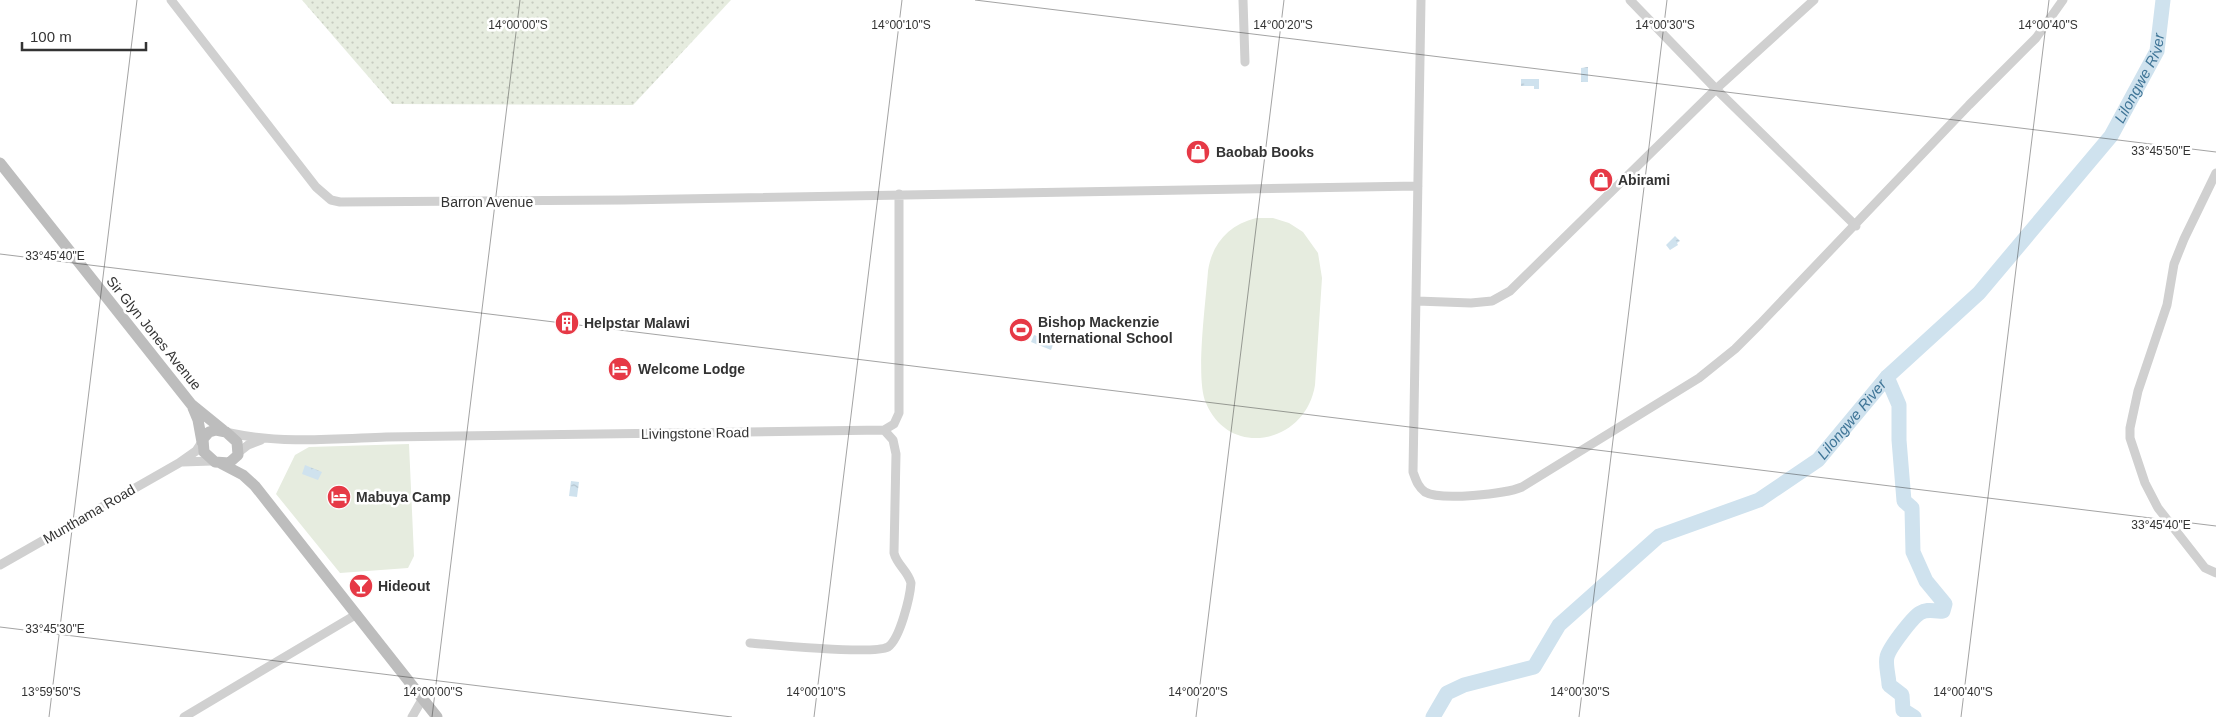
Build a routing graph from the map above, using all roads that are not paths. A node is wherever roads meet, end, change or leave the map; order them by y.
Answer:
1 (171, 0) edge
2 (1243, 0) edge
3 (1421, 0) edge
4 (1630, 0) edge
5 (1814, 0) edge
6 (2063, 0) edge
7 (1245, 62) dead end
8 (1716, 89) junction
9 (0, 163) edge
10 (2216, 173) edge
11 (1418, 186) junction
12 (899, 194) junction
13 (1856, 226) junction
14 (1417, 301) junction
15 (191, 404) junction
16 (884, 430) junction
17 (226, 432) junction
18 (264, 440) junction
19 (202, 442) junction
20 (239, 452) junction
21 (217, 462) junction
22 (179, 463) junction
23 (255, 486) junction
24 (0, 565) edge
25 (2216, 573) edge
26 (357, 614) junction
27 (750, 643) dead end
28 (423, 698) junction
29 (184, 717) edge
30 (412, 717) edge
31 (437, 717) edge

1 - 12 street, Barron Avenue
2 - 7 street
3 - 11 street
4 - 8 street
5 - 8 street
6 - 13 street
8 - 13 street
8 - 14 street
9 - 15 main road, Sir Glyn Jones Avenue
10 - 25 street
11 - 12 street
11 - 14 street
12 - 16 street
13 - 14 street
15 - 17 main road
15 - 19 main road
16 - 18 street, Livingstone Road
16 - 27 street
17 - 18 street, Livingstone Road
17 - 19 main road
17 - 20 main road
18 - 20 street, Livingstone Road
19 - 21 main road
19 - 22 street, Munthama Road
20 - 21 main road
20 - 23 main road
21 - 22 street, Munthama Road
21 - 23 main road
22 - 24 street, Munthama Road
23 - 26 main road
26 - 28 main road
26 - 29 street
28 - 30 street
28 - 31 main road

